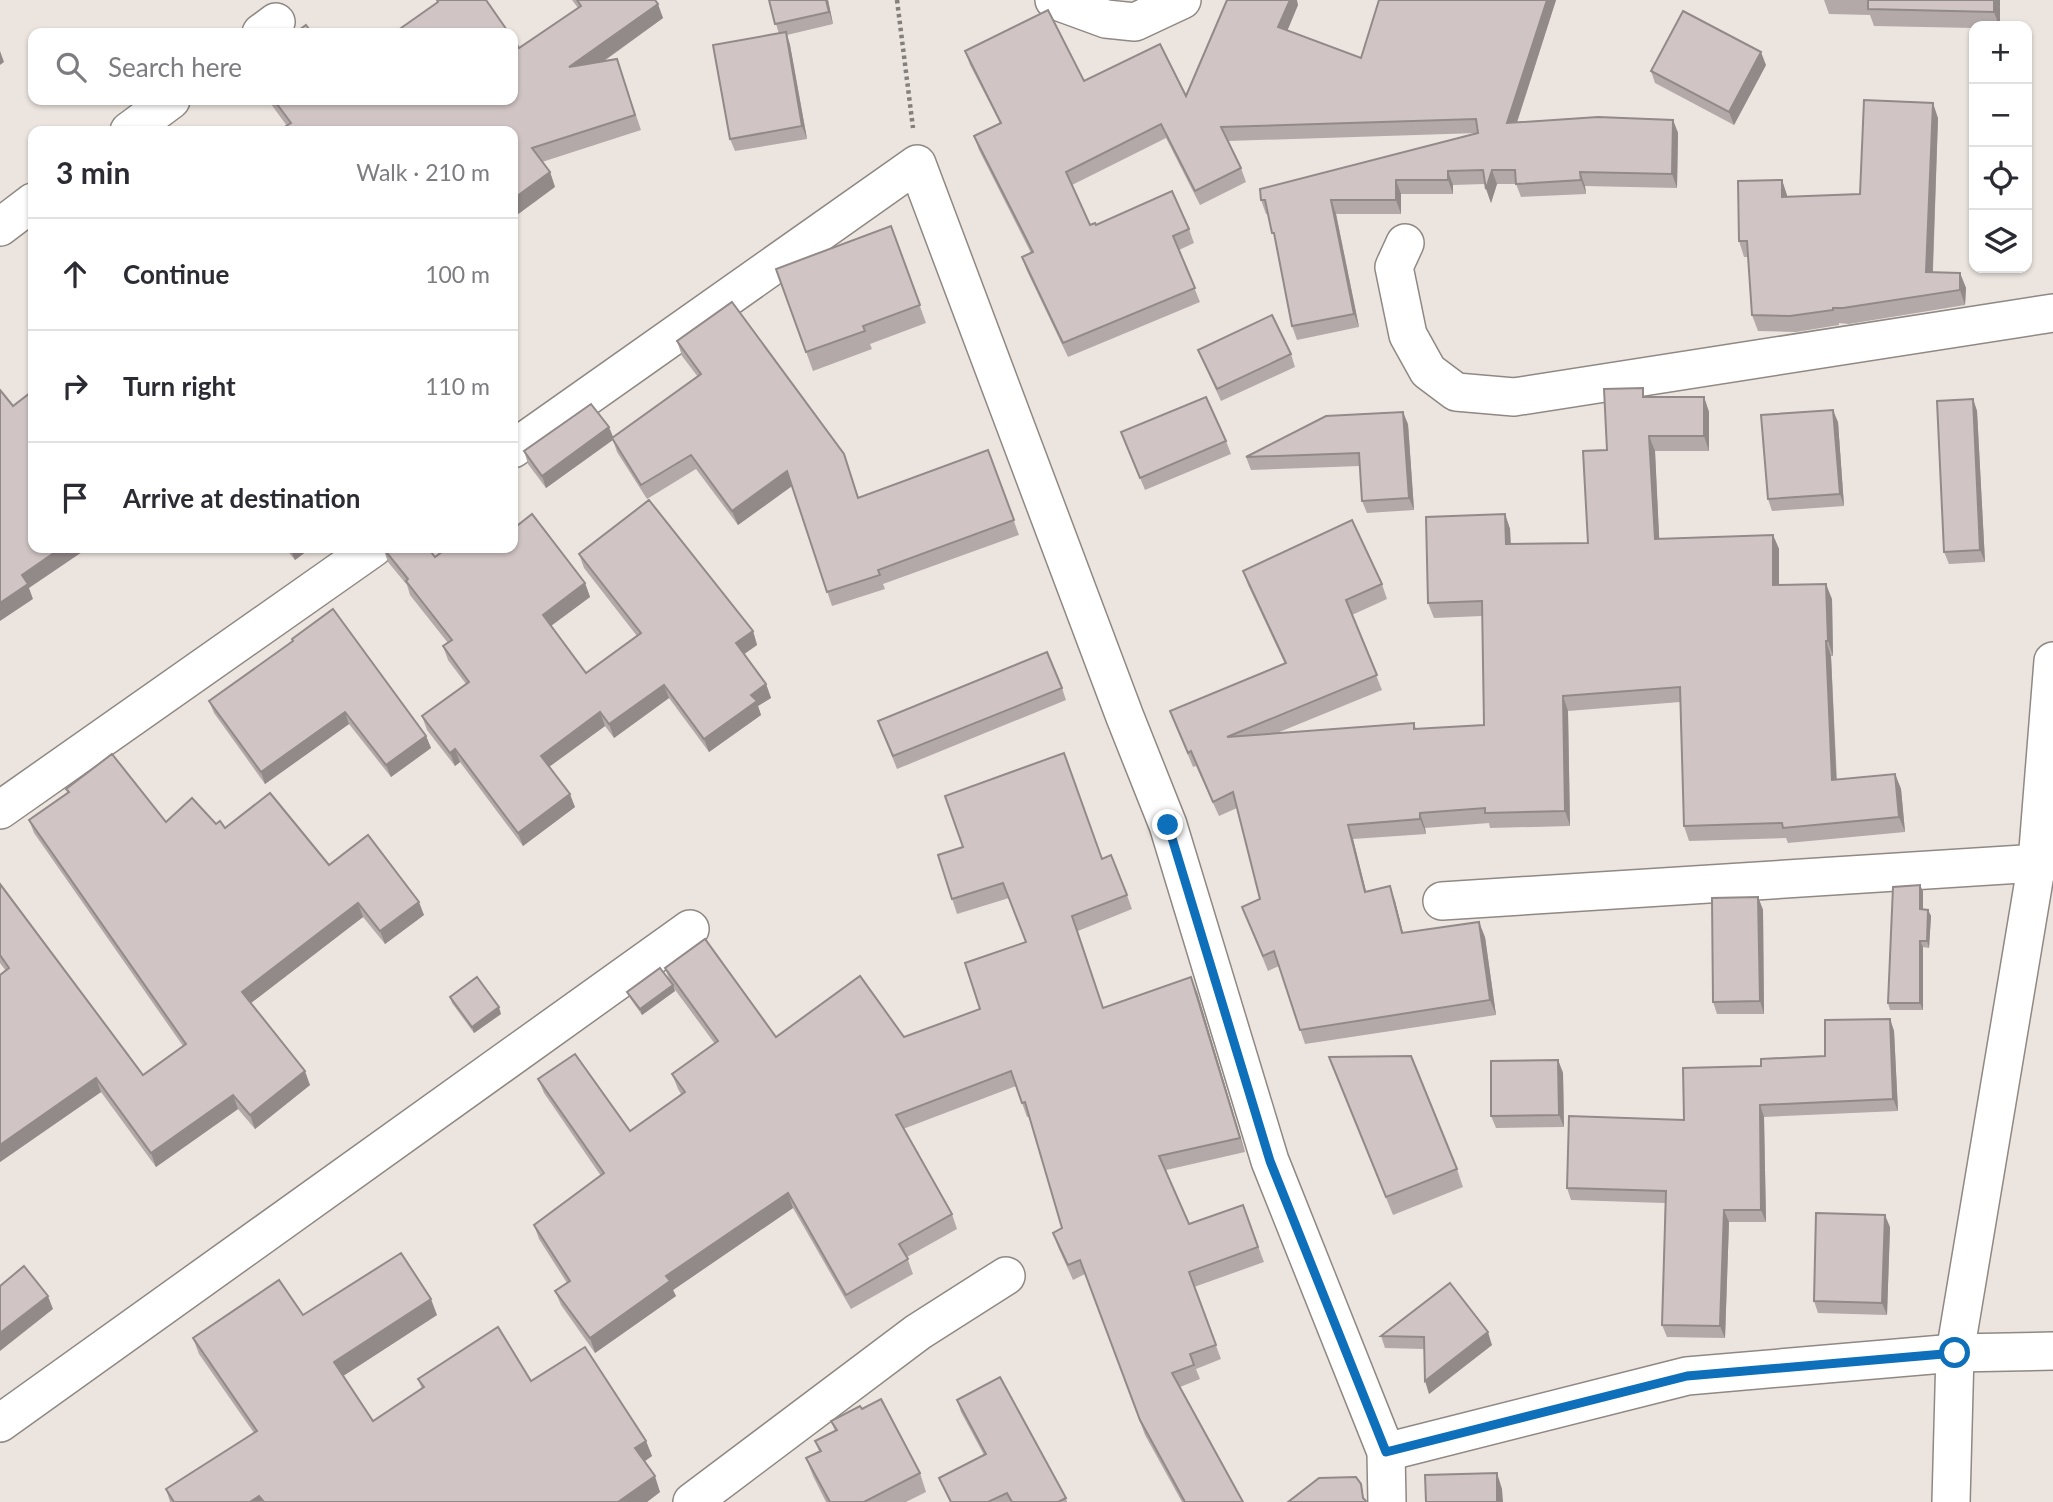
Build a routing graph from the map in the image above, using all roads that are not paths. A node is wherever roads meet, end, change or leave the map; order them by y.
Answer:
1 (1054, 0) edge
2 (1182, 0) edge
3 (164, 105) edge
4 (136, 126) edge
5 (28, 206) edge
6 (0, 227) edge
7 (1405, 243) dead end
8 (2053, 313) edge
9 (518, 445) edge
10 (366, 553) edge
11 (2053, 662) edge
12 (5, 796) edge
13 (2045, 862) edge
14 (1442, 901) dead end
15 (690, 929) dead end
16 (1006, 1276) dead end
17 (2053, 1351) edge
18 (1955, 1353) junction
19 (0, 1423) edge
20 (1386, 1452) junction
21 (735, 1490) edge
22 (692, 1502) edge
23 (1387, 1502) edge
24 (1951, 1502) edge

1 - 2 street
3 - 4 street
5 - 6 street
7 - 8 street
9 - 20 street
10 - 12 street
11 - 13 street
13 - 14 street
13 - 18 street
15 - 19 street
16 - 21 street
17 - 18 street
18 - 20 street
18 - 24 street
20 - 23 street
21 - 22 street

